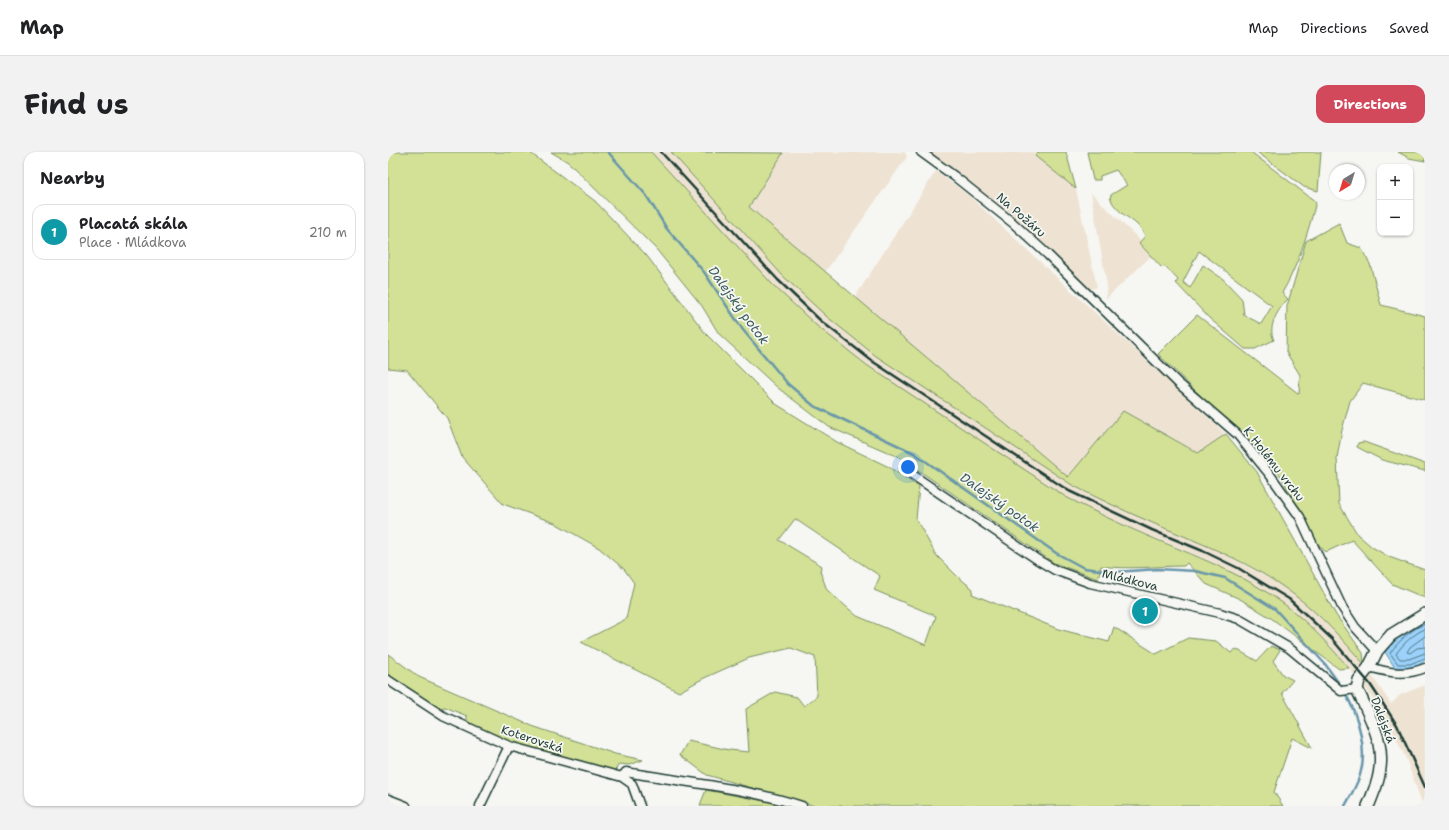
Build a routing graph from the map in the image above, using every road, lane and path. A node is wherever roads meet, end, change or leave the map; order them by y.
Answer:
1 (921, 152) edge
2 (1098, 304) joint
3 (904, 469) dead end
4 (1425, 614) edge
5 (1377, 651) junction
6 (1370, 668) junction
7 (1425, 668) edge
8 (388, 680) edge
9 (1349, 690) junction
10 (509, 746) junction
11 (622, 776) junction
12 (388, 799) edge
13 (406, 806) edge
14 (480, 806) edge
15 (640, 806) edge
16 (802, 806) edge
17 (1368, 806) edge

1 - 2 street, Na Požáru
2 - 5 street, K Holému vrchu
3 - 9 street, Mládkova
4 - 5 street
5 - 6 street
6 - 7 street
6 - 9 street
8 - 10 street, Koterovská
9 - 17 street, Dalejská
10 - 11 street, Koterovská
10 - 14 street
11 - 15 street
11 - 16 street, Koterovská
12 - 13 street

